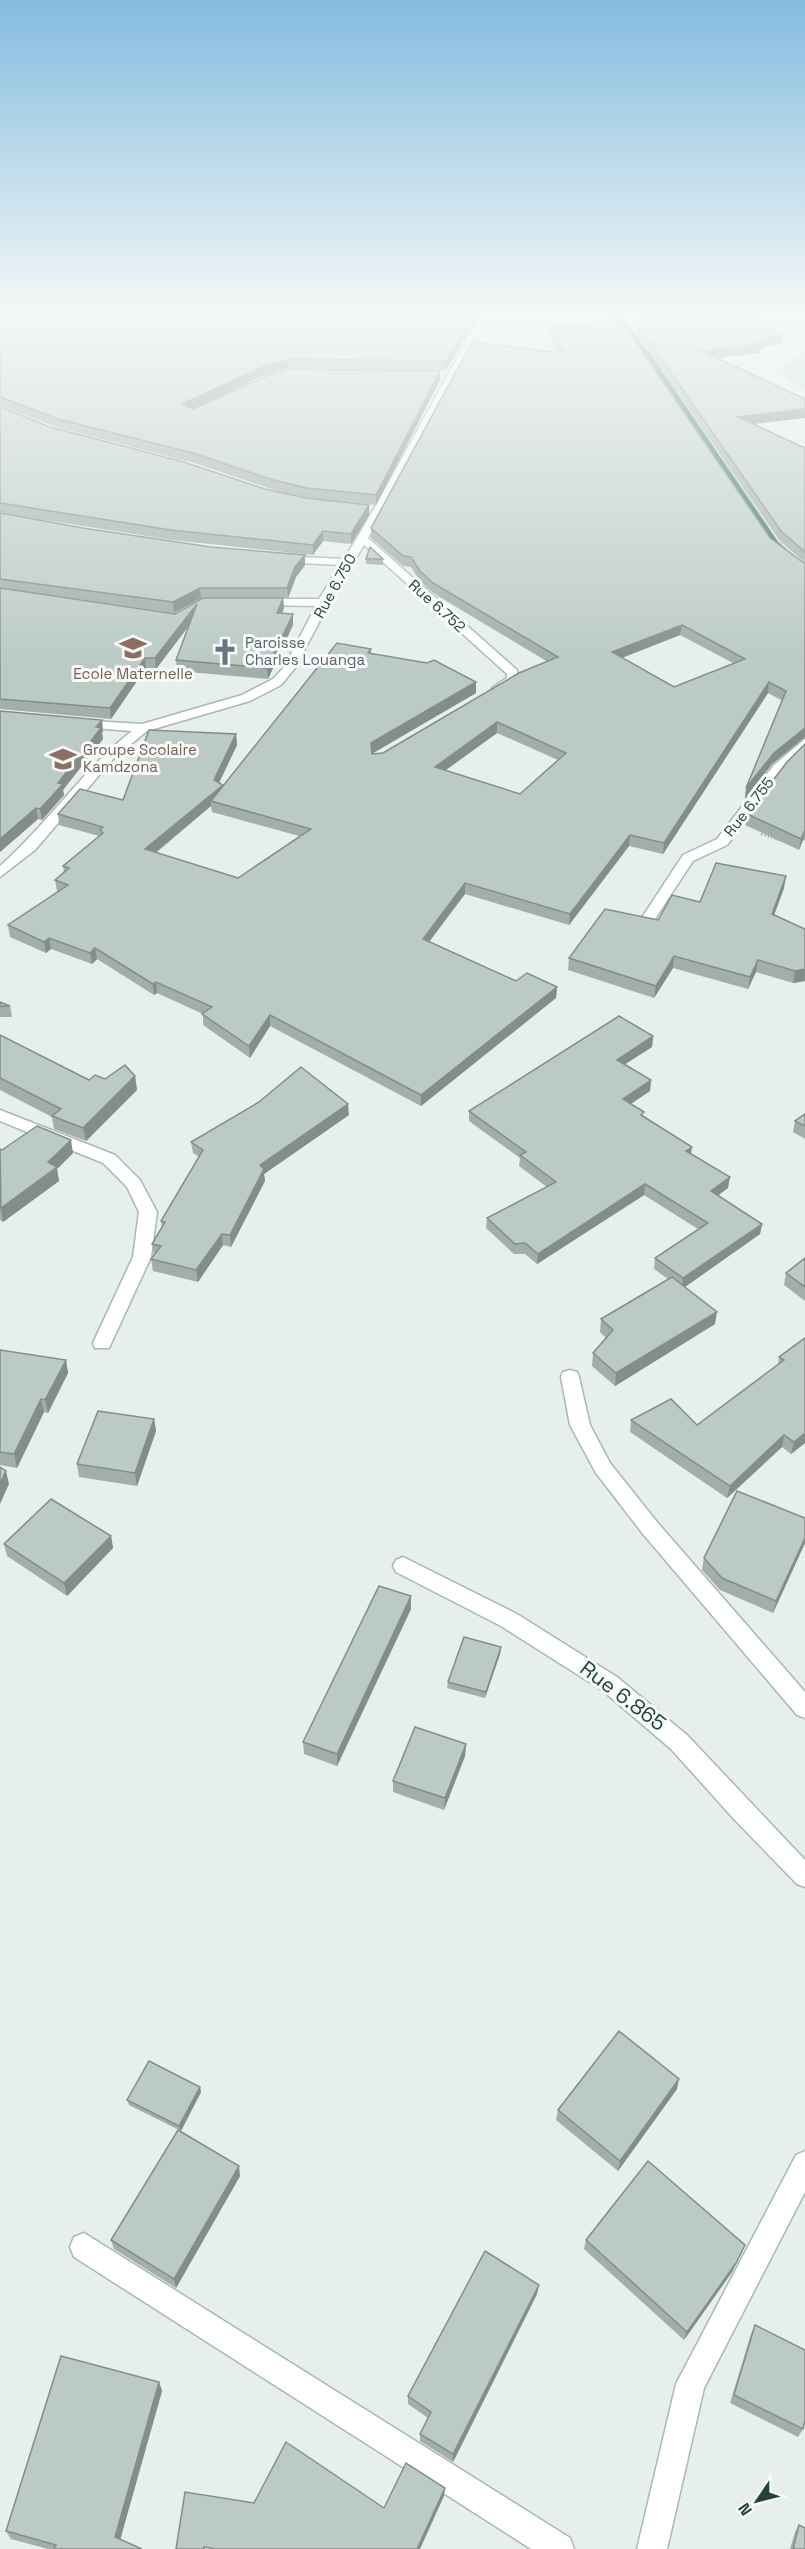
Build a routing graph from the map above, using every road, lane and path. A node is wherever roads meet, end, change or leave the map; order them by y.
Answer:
1 (416, 430) edge
2 (697, 430) edge
3 (362, 538) junction
4 (273, 558) edge
5 (347, 562) junction
6 (805, 572) edge
7 (244, 602) edge
8 (324, 603) junction
9 (488, 695) edge
10 (62, 721) edge
11 (143, 728) junction
12 (805, 743) edge
13 (735, 825) junction
14 (785, 843) edge
15 (0, 873) edge
16 (645, 922) edge
17 (0, 1115) edge
18 (102, 1343) dead end
19 (570, 1377) dead end
20 (403, 1566) dead end
21 (805, 1708) edge
22 (805, 1876) edge
23 (805, 2164) edge
24 (84, 2247) dead end
25 (559, 2549) edge
26 (652, 2549) edge

1 - 3 street, Rue 6.750
2 - 6 highway
3 - 5 street, Rue 6.750
3 - 9 street, Rue 6.752
4 - 5 street
5 - 8 street, Rue 6.750
7 - 8 street
8 - 11 street, Rue 6.750
10 - 11 street
11 - 15 street, Rue 6.750
12 - 13 street, Rue 6.755
13 - 14 path
13 - 16 street, Rue 6.755
17 - 18 street
19 - 21 street
20 - 22 street, Rue 6.865
23 - 26 street
24 - 25 street

